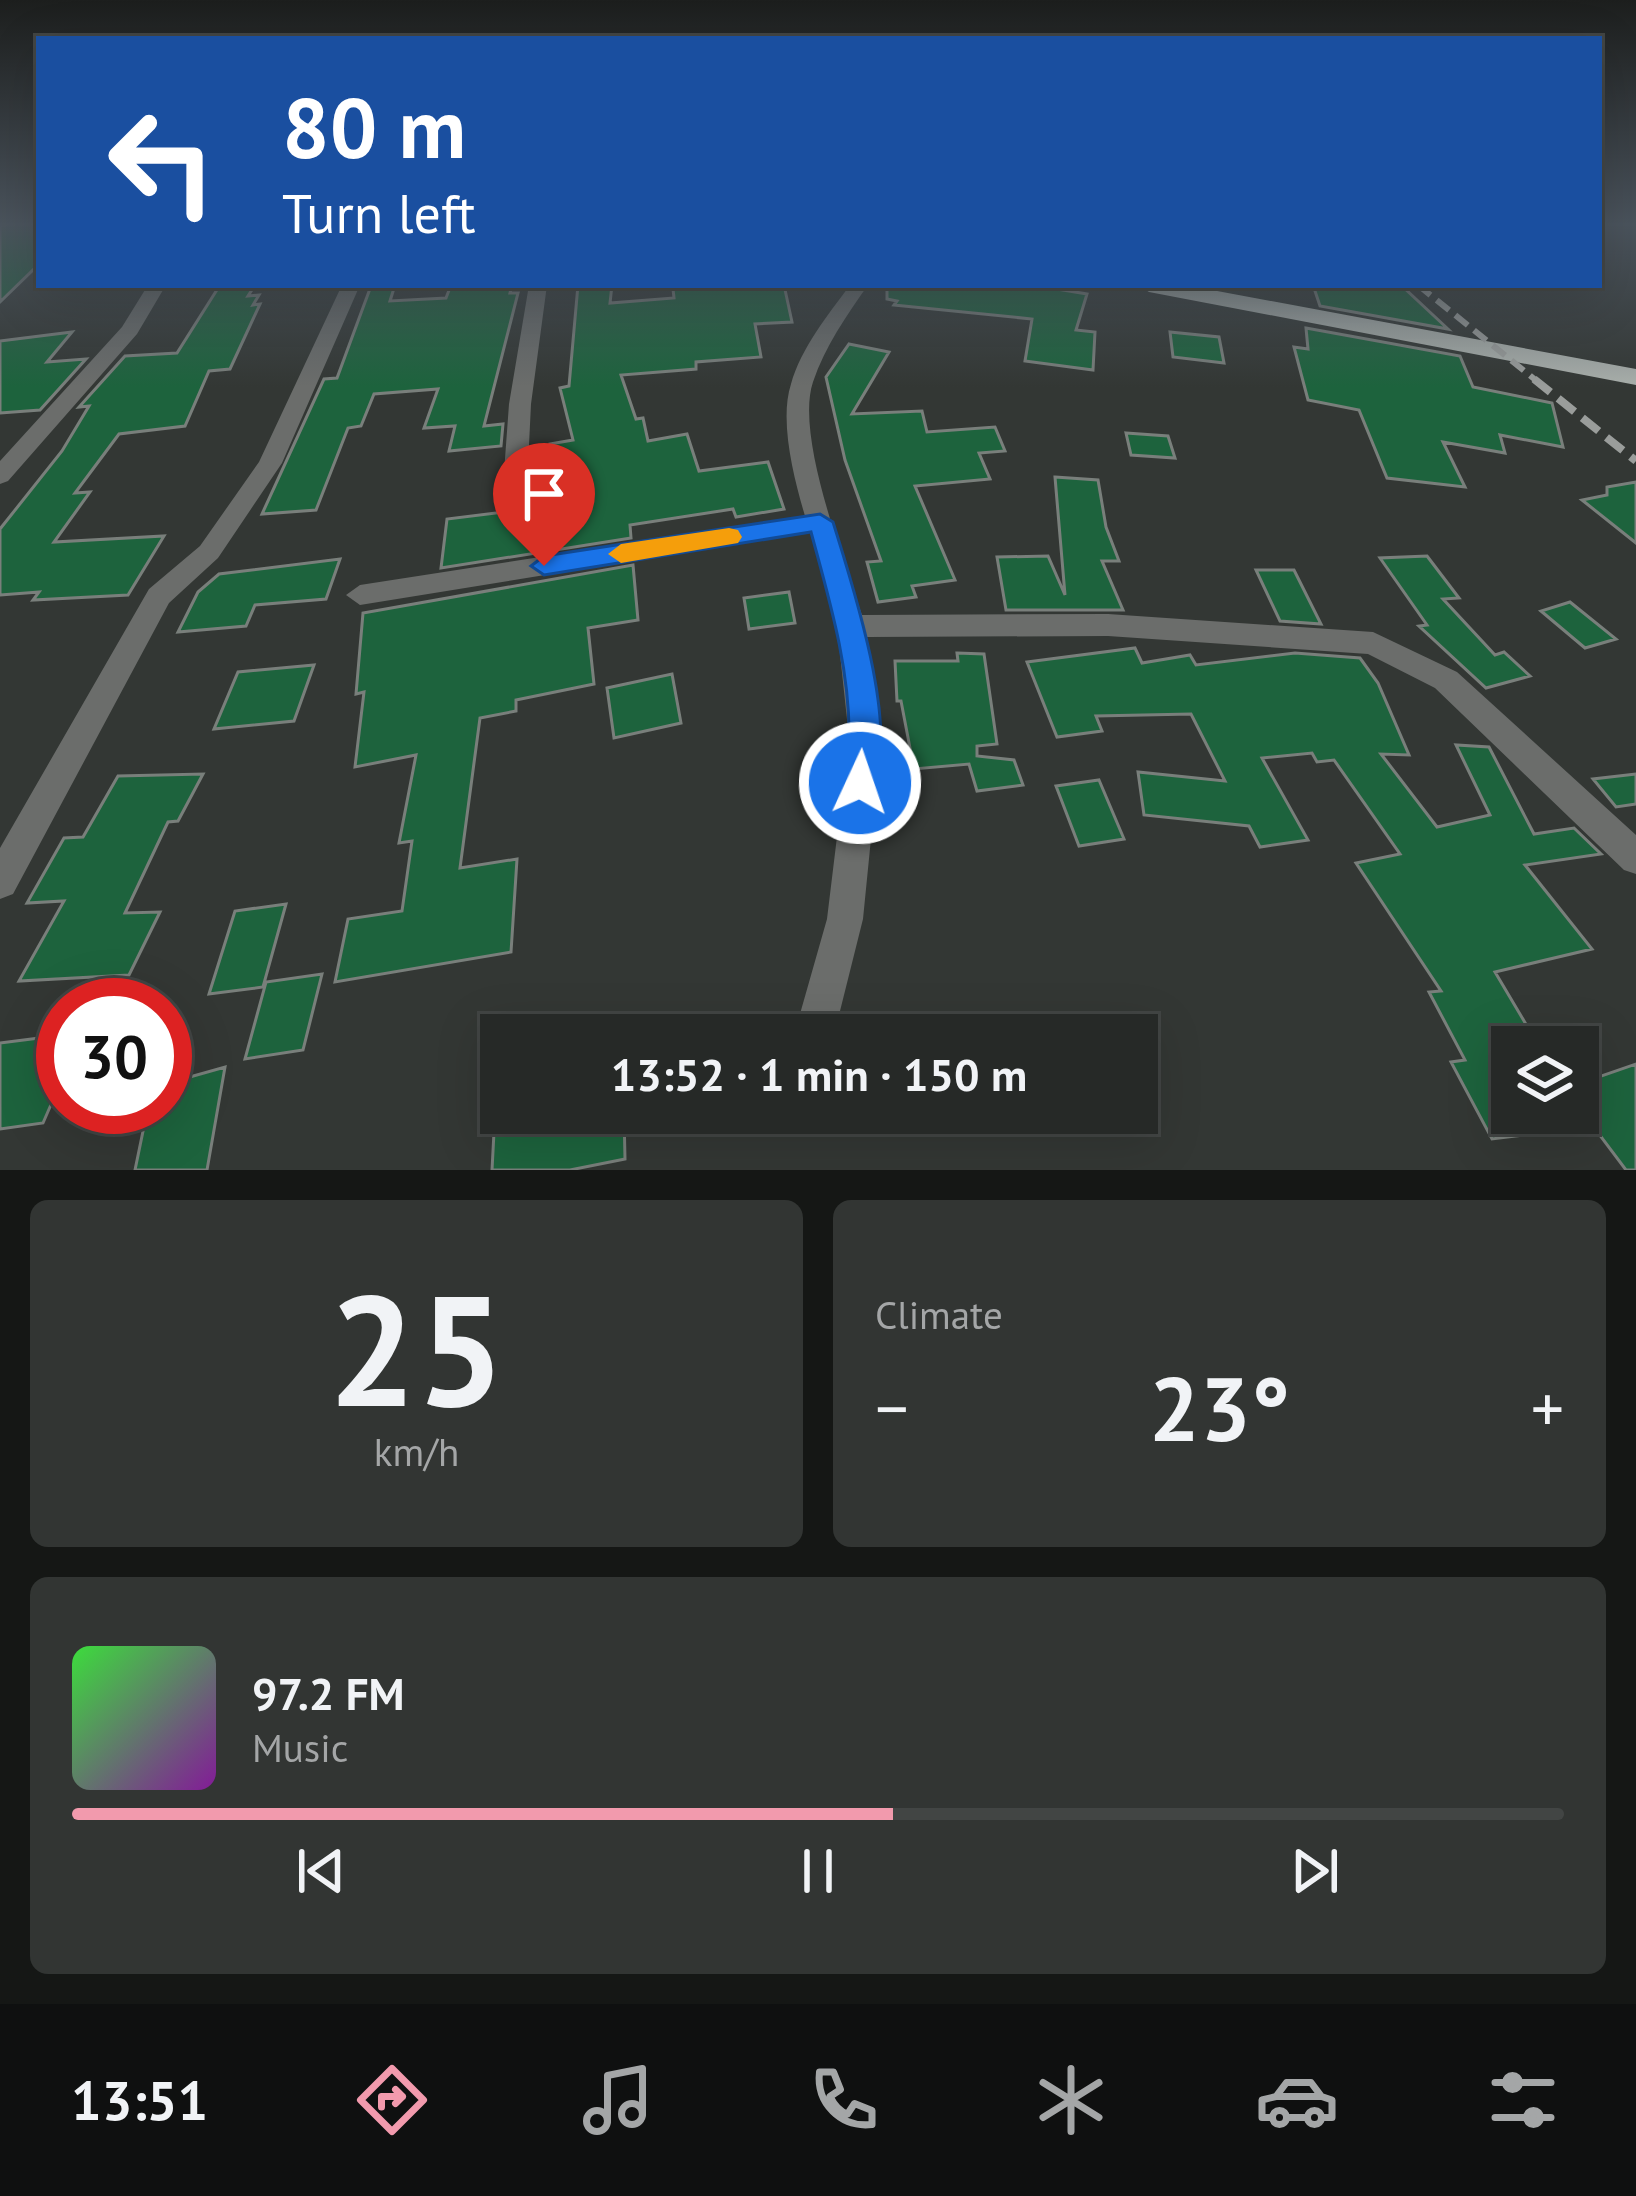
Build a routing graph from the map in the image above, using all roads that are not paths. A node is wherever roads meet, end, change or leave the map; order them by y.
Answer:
1 (156, 288) edge
2 (350, 288) edge
3 (538, 288) edge
4 (857, 288) edge
5 (1165, 288) edge
6 (1636, 377) edge
7 (0, 476) edge
8 (515, 486) dead end
9 (820, 522) junction
10 (360, 595) dead end
11 (850, 626) junction
12 (1636, 858) edge
13 (0, 882) edge
14 (820, 1014) edge

1 - 7 street
2 - 13 street
3 - 8 street
4 - 9 street
5 - 6 highway
9 - 10 street
9 - 11 street
11 - 12 street
11 - 14 street

